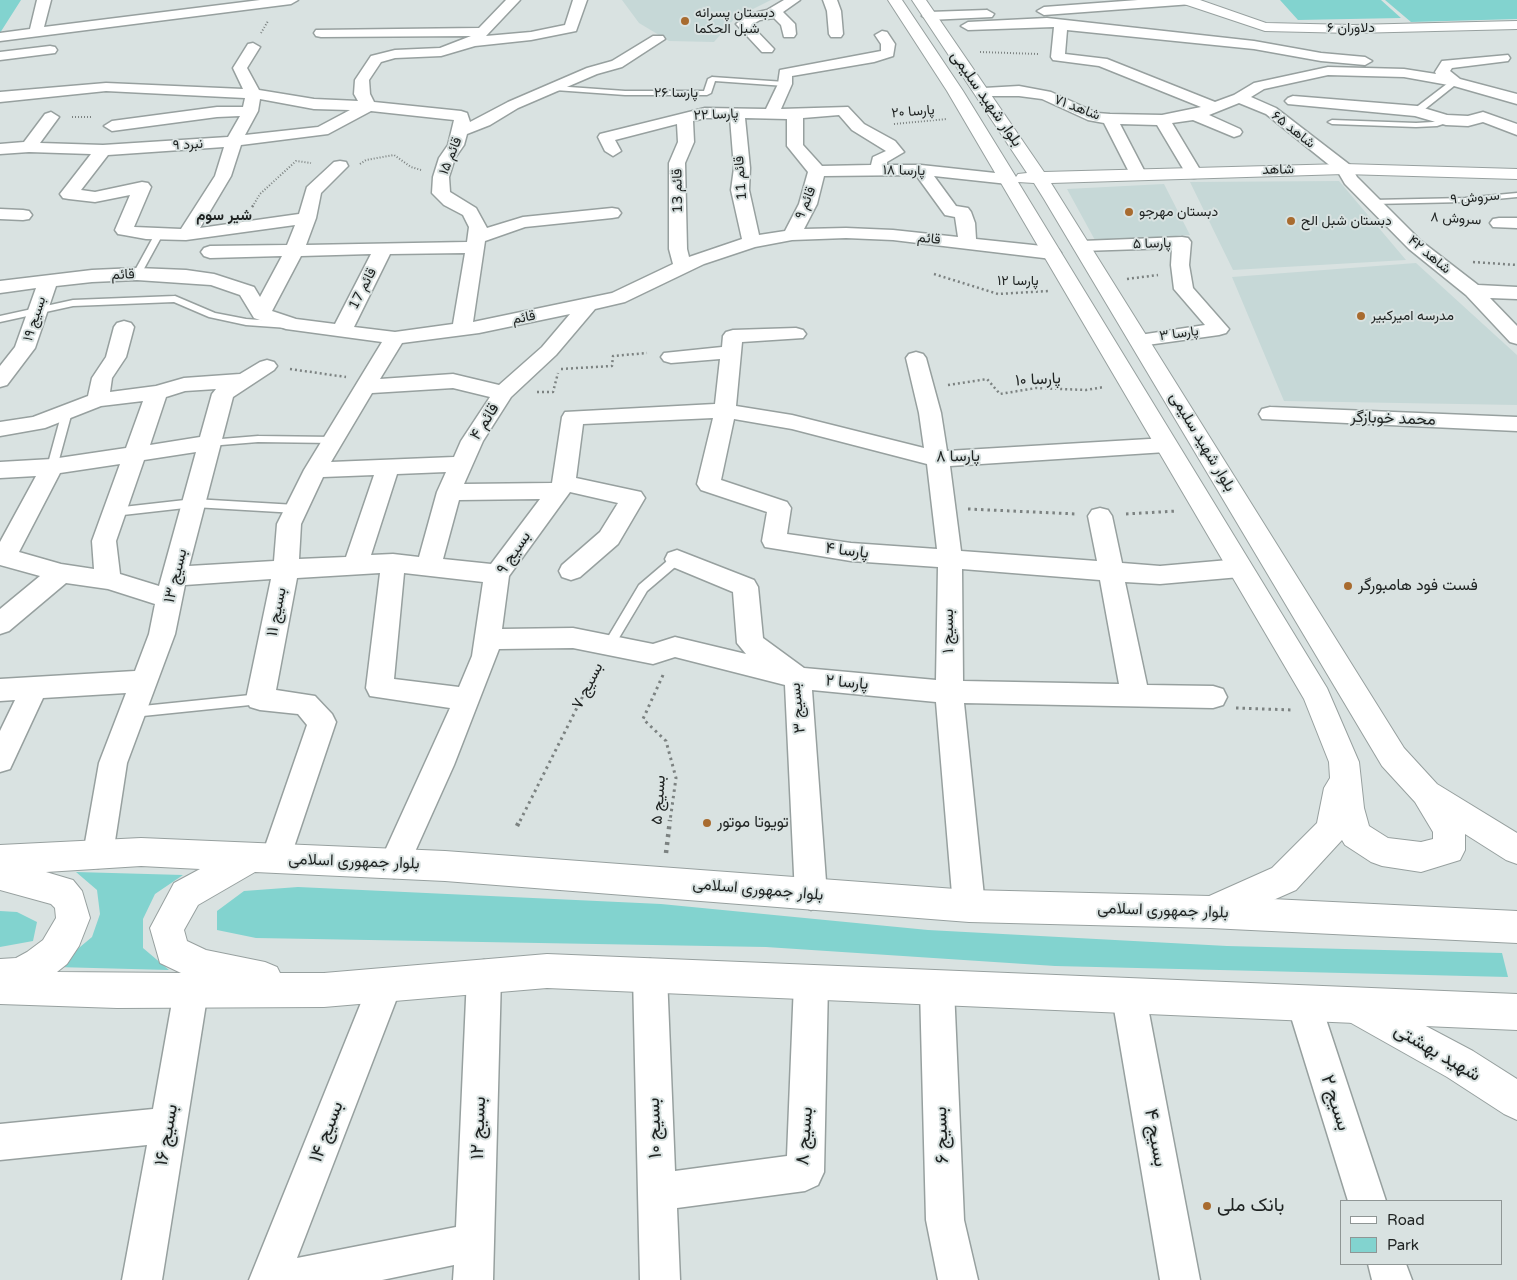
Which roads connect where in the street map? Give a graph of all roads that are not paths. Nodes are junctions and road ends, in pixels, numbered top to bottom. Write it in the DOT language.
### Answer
graph roads {
  1 [pos="44,0"];
  2 [pos="291,0"];
  3 [pos="513,0"];
  4 [pos="580,0"];
  5 [pos="792,0"];
  6 [pos="830,0"];
  7 [pos="971,0"];
  8 [pos="1132,1"];
  9 [pos="912,5"];
  10 [pos="1184,6"];
  11 [pos="226,7"];
  12 [pos="102,12"];
  13 [pos="772,12"];
  14 [pos="41,19"];
  15 [pos="968,20"];
  16 [pos="1060,24"];
  17 [pos="1517,25"];
  18 [pos="321,32"];
  19 [pos="35,33"];
  20 [pos="789,34"];
  21 [pos="836,34"];
  22 [pos="882,35"];
  23 [pos="125,36"];
  24 [pos="0,37"];
  25 [pos="478,37"];
  26 [pos="1178,38"];
  27 [pos="658,40"];
  28 [pos="1483,46"];
  29 [pos="253,47"];
  30 [pos="65,48"];
  31 [pos="767,49"];
  32 [pos="952,51"];
  33 [pos="0,56"];
  34 [pos="1503,58"];
  35 [pos="1365,61"];
  36 [pos="1517,66"];
  37 [pos="1456,82"];
  38 [pos="785,84"];
  39 [pos="555,88"];
  40 [pos="984,92"];
  41 [pos="707,93"];
  42 [pos="253,94"];
  43 [pos="1239,98"];
  44 [pos="1517,99"];
  45 [pos="1,100"];
  46 [pos="1293,101"];
  47 [pos="369,106"];
  48 [pos="1216,108"];
  49 [pos="250,111"];
  50 [pos="1417,111"];
  51 [pos="705,113"];
  52 [pos="772,113"];
  53 [pos="737,114"];
  54 [pos="795,114"];
  55 [pos="1195,115"];
  56 [pos="684,116"];
  57 [pos="51,117"];
  58 [pos="1110,120"];
  59 [pos="1162,120"];
  60 [pos="1446,120"];
  61 [pos="1332,122"];
  62 [pos="1517,130"];
  63 [pos="461,131"];
  64 [pos="1234,132"];
  65 [pos="234,141"];
  66 [pos="30,147"];
  67 [pos="0,149"];
  68 [pos="83,150"];
  69 [pos="103,150"];
  70 [pos="613,151"];
  71 [pos="340,166"];
  72 [pos="1344,169"];
  73 [pos="879,170"];
  74 [pos="921,170"];
  75 [pos="817,171"];
  76 [pos="1194,173"];
  77 [pos="1138,174"];
  78 [pos="1517,174"];
  79 [pos="1040,177"];
  80 [pos="1008,179"];
  81 [pos="1517,195"];
  82 [pos="1373,202"];
  83 [pos="612,213"];
  84 [pos="0,214"];
  85 [pos="23,215"];
  86 [pos="307,218"];
  87 [pos="1499,223"];
  88 [pos="1517,224"];
  89 [pos="219,231"];
  90 [pos="159,234"];
  91 [pos="186,235"];
  92 [pos="792,235"];
  93 [pos="752,242"];
  94 [pos="476,243"];
  95 [pos="967,244"];
  96 [pos="1082,246"];
  97 [pos="384,248"];
  98 [pos="296,249"];
  99 [pos="210,252"];
  100 [pos="1052,253"];
  101 [pos="682,267"];
  102 [pos="137,274"];
  103 [pos="199,278"];
  104 [pos="48,281"];
  105 [pos="0,287"];
  106 [pos="1473,290"];
  107 [pos="1517,293"];
  108 [pos="588,304"];
  109 [pos="38,311"];
  110 [pos="261,314"];
  111 [pos="0,319"];
  112 [pos="293,325"];
  113 [pos="124,327"];
  114 [pos="462,329"];
  115 [pos="1219,329"];
  116 [pos="342,330"];
  117 [pos="796,334"];
  118 [pos="395,338"];
  119 [pos="1517,338"];
  120 [pos="1140,340"];
  121 [pos="732,352"];
  122 [pos="671,357"];
  123 [pos="916,358"];
  124 [pos="267,366"];
  125 [pos="0,380"];
  126 [pos="245,380"];
  127 [pos="368,384"];
  128 [pos="157,393"];
  129 [pos="504,393"];
  130 [pos="98,400"];
  131 [pos="725,411"];
  132 [pos="67,412"];
  133 [pos="1270,414"];
  134 [pos="1517,424"];
  135 [pos="0,429"];
  136 [pos="334,440"];
  137 [pos="209,443"];
  138 [pos="1166,445"];
  139 [pos="135,455"];
  140 [pos="938,459"];
  141 [pos="462,464"];
  142 [pos="52,467"];
  143 [pos="388,467"];
  144 [pos="0,470"];
  145 [pos="315,470"];
  146 [pos="561,487"];
  147 [pos="448,492"];
  148 [pos="194,503"];
  149 [pos="296,509"];
  150 [pos="114,512"];
  151 [pos="1100,516"];
  152 [pos="3,556"];
  153 [pos="677,559"];
  154 [pos="950,560"];
  155 [pos="394,564"];
  156 [pos="356,565"];
  157 [pos="429,567"];
  158 [pos="1240,568"];
  159 [pos="286,569"];
  160 [pos="571,571"];
  161 [pos="1111,571"];
  162 [pos="61,573"];
  163 [pos="497,574"];
  164 [pos="108,580"];
  165 [pos="172,588"];
  166 [pos="0,624"];
  167 [pos="488,639"];
  168 [pos="609,645"];
  169 [pos="798,678"];
  170 [pos="144,681"];
  171 [pos="35,687"];
  172 [pos="0,690"];
  173 [pos="949,692"];
  174 [pos="1135,695"];
  175 [pos="1213,697"];
  176 [pos="260,699"];
  177 [pos="467,699"];
  178 [pos="133,712"];
  179 [pos="0,760"];
  180 [pos="1344,762"];
  181 [pos="1426,793"];
  182 [pos="1517,850"];
  183 [pos="98,854"];
  184 [pos="264,858"];
  185 [pos="0,860"];
  186 [pos="394,864"];
  187 [pos="0,875"];
  188 [pos="811,894"];
  189 [pos="969,906"];
  190 [pos="1210,912"];
  191 [pos="1517,927"];
  192 [pos="0,976"];
  193 [pos="484,976"];
  194 [pos="650,976"];
  195 [pos="811,983"];
  196 [pos="385,985"];
  197 [pos="0,987"];
  198 [pos="938,988"];
  199 [pos="324,990"];
  200 [pos="191,991"];
  201 [pos="1129,997"];
  202 [pos="1304,1004"];
  203 [pos="1356,1007"];
  204 [pos="1517,1012"];
  205 [pos="1517,1101"];
  206 [pos="169,1125"];
  207 [pos="0,1142"];
  208 [pos="657,1192"];
  209 [pos="1367,1200"];
  210 [pos="474,1242"];
  211 [pos="1387,1265"];
  212 [pos="142,1280"];
  213 [pos="269,1280"];
  214 [pos="285,1280"];
  215 [pos="473,1280"];
  216 [pos="660,1280"];
  217 [pos="958,1280"];
  218 [pos="1180,1280"];
  219 [pos="1392,1280"];
  1 -- 14 [label="street"];
  2 -- 11 [label="street"];
  3 -- 25 [label="street"];
  4 -- 25 [label="street"];
  5 -- 13 [label="street"];
  6 -- 21 [label="street"];
  7 -- 15 [label="street"];
  8 -- 10 [label="street"];
  8 -- 15 [label="street"];
  9 -- 15 [label="street"];
  9 -- 32 [label="main road, بلوار شهید سلیمی"];
  9 -- 80 [label="main road, بلوار شهید سلیمی"];
  10 -- 17 [label="main road, دلاوران ۶"];
  10 -- 26 [label="street"];
  11 -- 19 [label="street"];
  11 -- 23 [label="street"];
  12 -- 14 [label="street"];
  13 -- 20 [label="street"];
  13 -- 31 [label="street"];
  14 -- 19 [label="street"];
  15 -- 16 [label="street"];
  15 -- 32 [label="street"];
  16 -- 26 [label="street"];
  16 -- 48 [label="street"];
  18 -- 25 [label="street"];
  19 -- 24 [label="street"];
  22 -- 38 [label="street"];
  25 -- 47 [label="street"];
  26 -- 35 [label="street"];
  27 -- 39 [label="street"];
  28 -- 34 [label="street"];
  29 -- 42 [label="street"];
  30 -- 33 [label="street"];
  32 -- 40 [label="main road, بلوار شهید سلیمی"];
  34 -- 36 [label="street"];
  34 -- 37 [label="street"];
  37 -- 43 [label="street"];
  37 -- 44 [label="street"];
  37 -- 50 [label="lane"];
  38 -- 41 [label="lane, پارسا ۲۶"];
  38 -- 52 [label="street"];
  39 -- 41 [label="lane, پارسا ۲۶"];
  39 -- 63 [label="street, پارسا ۲۶"];
  40 -- 58 [label="street, شاهد ۷۱"];
  40 -- 79 [label="main road, بلوار شهید سلیمی"];
  41 -- 51 [label="street"];
  42 -- 45 [label="street"];
  42 -- 47 [label="street"];
  42 -- 49 [label="street"];
  43 -- 48 [label="street"];
  43 -- 72 [label="street, شاهد ۶۵"];
  46 -- 50 [label="street"];
  47 -- 63 [label="street, قائم ۱۵"];
  47 -- 65 [label="street, نبرد ۹"];
  48 -- 55 [label="street"];
  49 -- 65 [label="street"];
  49 -- 68 [label="street"];
  50 -- 60 [label="street"];
  51 -- 53 [label="street, پارسا ۲۲"];
  51 -- 56 [label="street, پارسا ۲۲"];
  52 -- 53 [label="street, پارسا ۲۲"];
  52 -- 54 [label="street, پارسا ۲۲"];
  53 -- 93 [label="street, قائم 11"];
  54 -- 73 [label="street, پارسا ۲۲"];
  54 -- 75 [label="street"];
  55 -- 59 [label="street"];
  55 -- 64 [label="street"];
  56 -- 70 [label="street, پارسا ۲۲"];
  56 -- 101 [label="street, قائم 13"];
  57 -- 66 [label="street"];
  58 -- 59 [label="street"];
  58 -- 77 [label="street, شاهد ۷۱"];
  59 -- 76 [label="street"];
  60 -- 61 [label="lane"];
  60 -- 62 [label="street"];
  63 -- 94 [label="street, قائم ۱۵"];
  65 -- 69 [label="street, نبرد ۹"];
  65 -- 91 [label="street"];
  66 -- 67 [label="street, نبرد ۹"];
  66 -- 68 [label="street, نبرد ۹"];
  68 -- 69 [label="street, نبرد ۹"];
  69 -- 90 [label="street"];
  71 -- 86 [label="street"];
  72 -- 76 [label="main road, شاهد"];
  72 -- 78 [label="main road, شاهد"];
  72 -- 82 [label="street, شاهد ۴۲"];
  73 -- 74 [label="street, پارسا ۱۸"];
  73 -- 75 [label="street, پارسا ۱۸"];
  74 -- 80 [label="street, پارسا ۱۸"];
  74 -- 95 [label="street"];
  75 -- 92 [label="street, قائم ۹"];
  76 -- 77 [label="main road, شاهد"];
  77 -- 79 [label="main road, شاهد"];
  79 -- 80 [label="main road, شاهد"];
  79 -- 96 [label="main road, بلوار شهید سلیمی"];
  80 -- 100 [label="main road, بلوار شهید سلیمی"];
  81 -- 82 [label="lane, سروش ۹"];
  82 -- 106 [label="street, شاهد ۴۲"];
  83 -- 94 [label="street"];
  84 -- 85 [label="street"];
  86 -- 89 [label="street"];
  86 -- 98 [label="street"];
  87 -- 88 [label="street, سروش ۸"];
  89 -- 91 [label="street"];
  89 -- 99 [label="street"];
  90 -- 91 [label="street"];
  90 -- 102 [label="lane"];
  92 -- 93 [label="street, قائم"];
  92 -- 95 [label="street, قائم"];
  93 -- 101 [label="street, قائم"];
  94 -- 97 [label="street"];
  94 -- 114 [label="street, قائم ۱۵"];
  95 -- 100 [label="street, قائم"];
  96 -- 115 [label="street, پارسا ۵"];
  96 -- 120 [label="main road, بلوار شهید سلیمی"];
  97 -- 98 [label="street"];
  97 -- 116 [label="street, قائم 17"];
  98 -- 99 [label="street"];
  98 -- 110 [label="street"];
  99 -- 103 [label="street"];
  100 -- 138 [label="main road, بلوار شهید سلیمی"];
  101 -- 108 [label="street, قائم"];
  102 -- 103 [label="street, قائم"];
  102 -- 104 [label="street, قائم"];
  103 -- 110 [label="street, قائم"];
  104 -- 105 [label="street, قائم"];
  104 -- 109 [label="street, بسیج ۱۹"];
  106 -- 107 [label="street"];
  106 -- 119 [label="street, شاهد ۴۲"];
  108 -- 114 [label="street, قائم"];
  108 -- 129 [label="street, قائم ۴"];
  109 -- 111 [label="lane"];
  109 -- 112 [label="lane"];
  109 -- 125 [label="street, بسیج ۱۹"];
  110 -- 112 [label="street, قائم"];
  112 -- 116 [label="street, قائم"];
  113 -- 130 [label="street"];
  114 -- 118 [label="street, قائم"];
  115 -- 120 [label="street, پارسا ۳"];
  116 -- 118 [label="street, قائم"];
  117 -- 121 [label="street, پارسا ۴"];
  118 -- 127 [label="street, بسیج ۱۱"];
  120 -- 181 [label="main road, بلوار شهید سلیمی"];
  121 -- 122 [label="street"];
  121 -- 131 [label="street, پارسا ۴"];
  123 -- 140 [label="street, بسیج ۱"];
  124 -- 126 [label="street, بسیج ۱۳"];
  126 -- 128 [label="street"];
  126 -- 137 [label="street, بسیج ۱۳"];
  127 -- 129 [label="street"];
  127 -- 136 [label="street, بسیج ۱۱"];
  128 -- 130 [label="street"];
  128 -- 139 [label="street"];
  129 -- 141 [label="street, قائم ۴"];
  130 -- 132 [label="street"];
  131 -- 140 [label="street, پارسا ۸"];
  131 -- 146 [label="street, بسیج ۹"];
  131 -- 154 [label="street, پارسا ۴"];
  132 -- 135 [label="street"];
  132 -- 142 [label="lane"];
  133 -- 134 [label="street, محمد خوبازگر"];
  136 -- 137 [label="lane"];
  136 -- 145 [label="street, بسیج ۱۱"];
  137 -- 139 [label="street"];
  137 -- 148 [label="street, بسیج ۱۳"];
  138 -- 140 [label="street, پارسا ۸"];
  138 -- 158 [label="main road, بلوار شهید سلیمی"];
  139 -- 142 [label="street"];
  139 -- 150 [label="street"];
  140 -- 154 [label="street, بسیج ۱"];
  141 -- 143 [label="street"];
  141 -- 147 [label="street, قائم ۴"];
  142 -- 144 [label="street"];
  142 -- 152 [label="street"];
  143 -- 145 [label="street"];
  143 -- 156 [label="street"];
  145 -- 149 [label="street, بسیج ۱۱"];
  146 -- 147 [label="street"];
  146 -- 160 [label="street"];
  146 -- 163 [label="street, بسیج ۹"];
  147 -- 157 [label="street, قائم ۴"];
  148 -- 149 [label="lane"];
  148 -- 150 [label="lane"];
  148 -- 165 [label="street, بسیج ۱۳"];
  149 -- 159 [label="street, بسیج ۱۱"];
  150 -- 164 [label="street"];
  151 -- 161 [label="street"];
  152 -- 162 [label="street"];
  153 -- 168 [label="lane, بسیج ۷"];
  153 -- 169 [label="street, بسیج ۳"];
  154 -- 161 [label="street, پارسا ۴"];
  154 -- 173 [label="street, بسیج ۱"];
  155 -- 156 [label="street"];
  155 -- 157 [label="street"];
  155 -- 177 [label="street"];
  156 -- 159 [label="street"];
  157 -- 163 [label="street"];
  158 -- 161 [label="street, پارسا ۴"];
  158 -- 180 [label="main road, بلوار شهید سلیمی"];
  159 -- 165 [label="street"];
  159 -- 176 [label="street, بسیج ۱۱"];
  161 -- 174 [label="street"];
  162 -- 164 [label="street"];
  162 -- 166 [label="street"];
  163 -- 167 [label="street, بسیج ۹"];
  164 -- 165 [label="street"];
  165 -- 170 [label="street, بسیج ۱۳"];
  167 -- 168 [label="street, پارسا ۲"];
  167 -- 177 [label="street, بسیج ۹"];
  168 -- 169 [label="street, پارسا ۲"];
  169 -- 173 [label="street, پارسا ۲"];
  169 -- 188 [label="street, بسیج ۳"];
  170 -- 171 [label="street"];
  170 -- 178 [label="street, بسیج ۱۳"];
  171 -- 172 [label="street"];
  171 -- 179 [label="street"];
  173 -- 174 [label="street, پارسا ۲"];
  173 -- 189 [label="street, بسیج ۱"];
  174 -- 175 [label="street, پارسا ۲"];
  176 -- 178 [label="lane"];
  176 -- 184 [label="street"];
  177 -- 186 [label="street, بسیج ۹"];
  178 -- 183 [label="street, بسیج ۱۳"];
  180 -- 181 [label="main road, بلوار شهید سلیمی"];
  180 -- 190 [label="main road"];
  181 -- 182 [label="main road, بلوار شهید سلیمی"];
  183 -- 184 [label="main road, بلوار جمهوری اسلامی"];
  183 -- 185 [label="main road, بلوار جمهوری اسلامی"];
  184 -- 186 [label="main road, بلوار جمهوری اسلامی"];
  184 -- 199 [label="main road"];
  186 -- 188 [label="main road, بلوار جمهوری اسلامی"];
  187 -- 192 [label="main road"];
  188 -- 189 [label="main road, بلوار جمهوری اسلامی"];
  189 -- 190 [label="main road, بلوار جمهوری اسلامی"];
  190 -- 191 [label="main road, بلوار جمهوری اسلامی"];
  193 -- 194 [label="main road"];
  193 -- 196 [label="main road"];
  193 -- 210 [label="street, بسیج ۱۲"];
  194 -- 195 [label="main road"];
  194 -- 208 [label="street, بسیج ۱۰"];
  195 -- 198 [label="main road"];
  195 -- 208 [label="street, بسیج ۸"];
  196 -- 199 [label="main road"];
  196 -- 213 [label="street, بسیج ۱۴"];
  197 -- 200 [label="main road"];
  198 -- 201 [label="main road"];
  198 -- 217 [label="street, بسیج ۶"];
  199 -- 200 [label="main road"];
  200 -- 206 [label="street, بسیج ۱۶"];
  201 -- 202 [label="main road"];
  201 -- 218 [label="street, بسیج ۴"];
  202 -- 203 [label="main road"];
  202 -- 209 [label="street, بسیج ۲"];
  203 -- 204 [label="main road"];
  203 -- 205 [label="main road, شهید بهشتی"];
  206 -- 207 [label="street"];
  206 -- 212 [label="street, بسیج ۱۶"];
  208 -- 216 [label="street, بسیج ۱۰"];
  210 -- 214 [label="street"];
  210 -- 215 [label="street, بسیج ۱۲"];
  211 -- 219 [label="street"];
}
